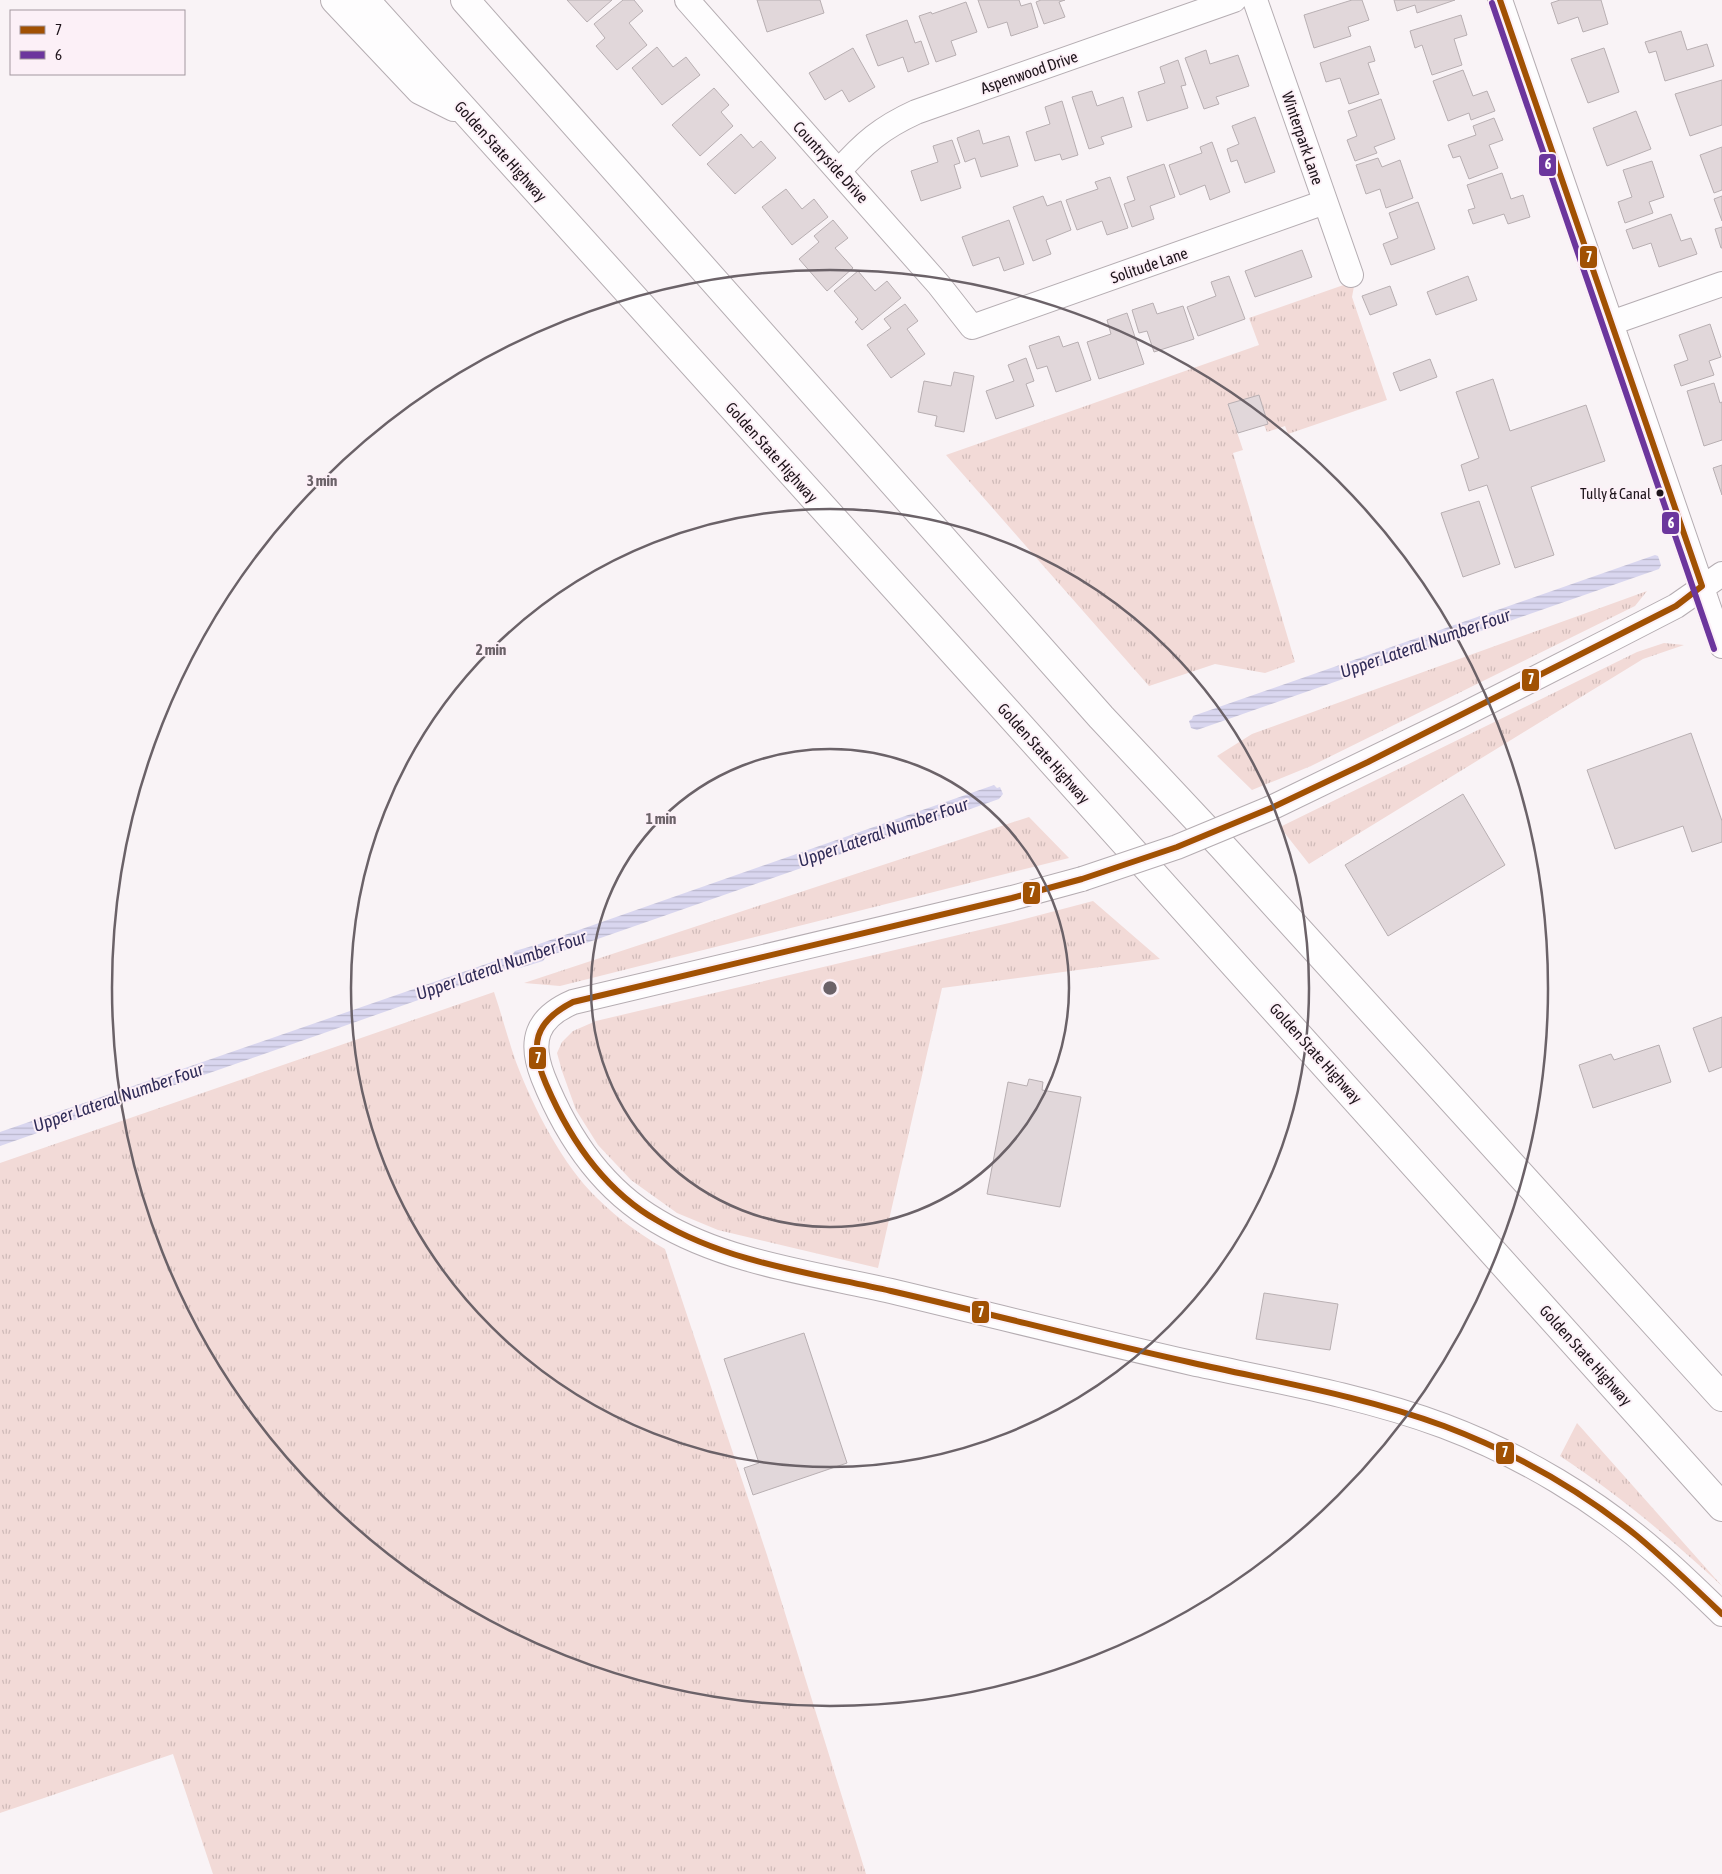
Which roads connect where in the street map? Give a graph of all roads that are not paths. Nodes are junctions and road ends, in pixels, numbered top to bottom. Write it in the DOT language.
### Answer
graph roads {
  1 [pos="335,0"];
  2 [pos="365,0"];
  3 [pos="465,0"];
  4 [pos="1234,0"];
  5 [pos="1255,0"];
  6 [pos="1500,0"];
  7 [pos="689,1"];
  8 [pos="467,113"];
  9 [pos="839,171"];
  10 [pos="1326,202"];
  11 [pos="1351,275"];
  12 [pos="1722,284"];
  13 [pos="1611,323"];
  14 [pos="972,327"];
  15 [pos="1722,574"];
  16 [pos="1702,586"];
  17 [pos="1722,646"];
  18 [pos="1722,1397"];
  19 [pos="1722,1507"];
  20 [pos="1722,1614"];
  1 -- 8 [label="highway"];
  2 -- 8 [label="highway, Golden State Highway"];
  3 -- 18 [label="highway"];
  4 -- 9 [label="street, Aspenwood Drive"];
  5 -- 10 [label="street, Winterpark Lane"];
  6 -- 13 [label="street"];
  7 -- 9 [label="street, Countryside Drive"];
  8 -- 19 [label="highway, Golden State Highway"];
  9 -- 14 [label="street, Countryside Drive"];
  10 -- 11 [label="street, Winterpark Lane"];
  10 -- 14 [label="street, Solitude Lane"];
  12 -- 13 [label="street"];
  13 -- 16 [label="street"];
  15 -- 16 [label="street"];
  16 -- 17 [label="street"];
  16 -- 20 [label="street, bridge"];
}
